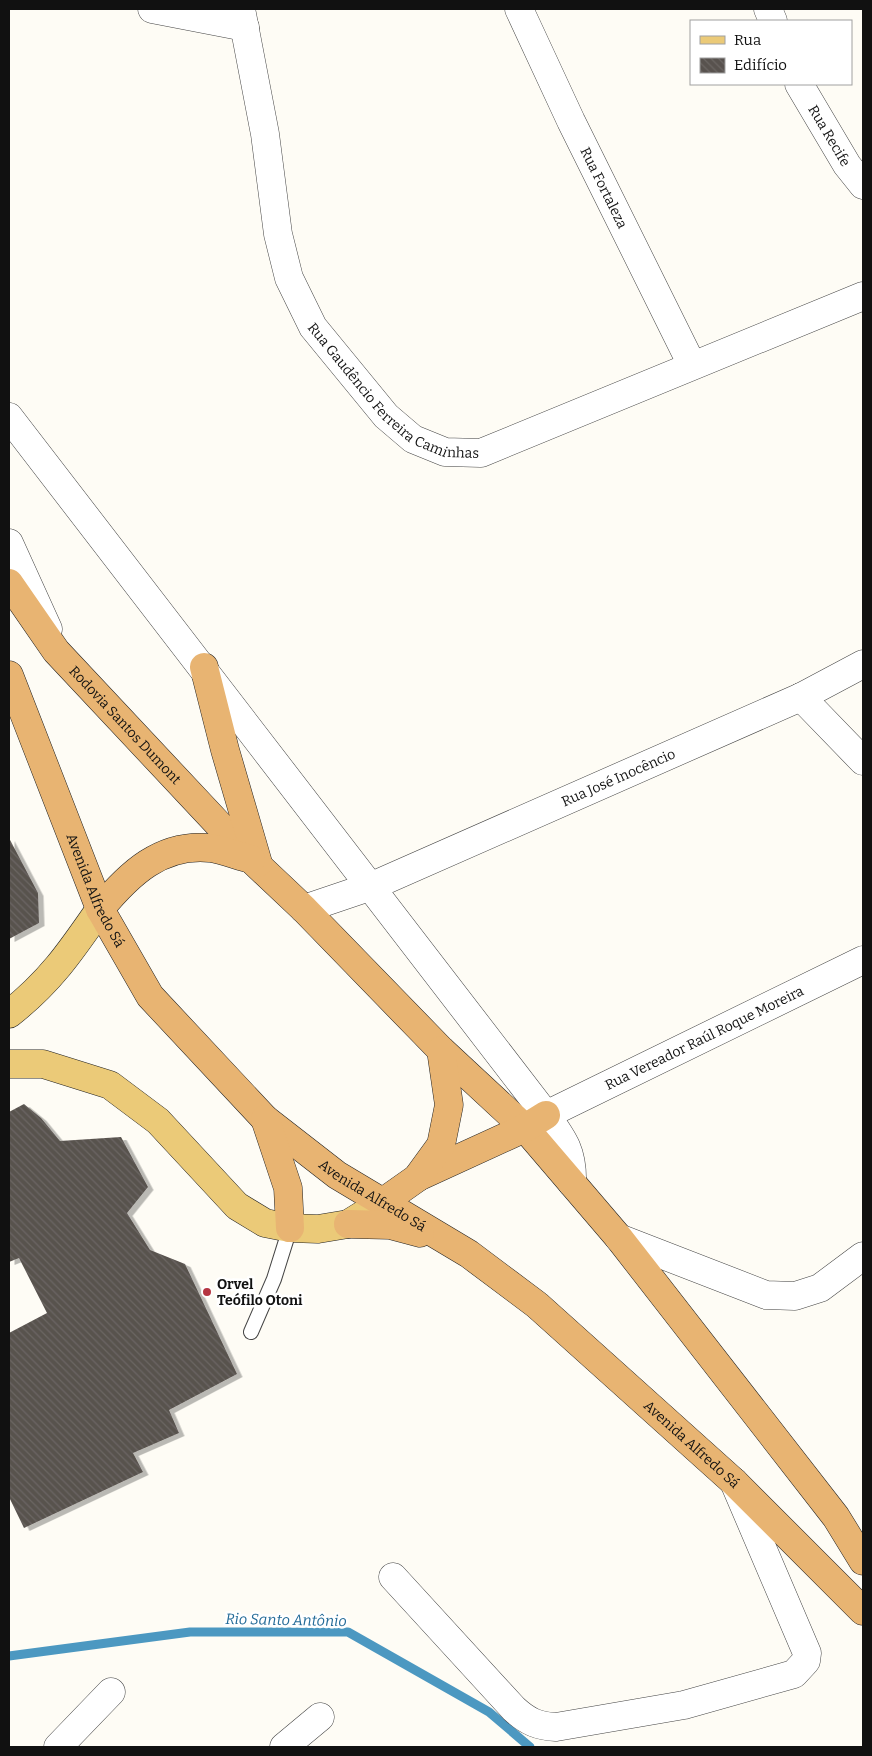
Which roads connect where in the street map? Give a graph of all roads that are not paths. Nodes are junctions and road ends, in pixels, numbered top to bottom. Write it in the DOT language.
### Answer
graph roads {
  1 [pos="152,9"];
  2 [pos="519,9"];
  3 [pos="243,18"];
  4 [pos="800,85"];
  5 [pos="863,186"];
  6 [pos="863,296"];
  7 [pos="692,365"];
  8 [pos="9,417"];
  9 [pos="9,544"];
  10 [pos="9,583"];
  11 [pos="56,651"];
  12 [pos="863,664"];
  13 [pos="204,668"];
  14 [pos="11,688"];
  15 [pos="801,697"];
  16 [pos="863,760"];
  17 [pos="255,863"];
  18 [pos="372,886"];
  19 [pos="100,909"];
  20 [pos="304,909"];
  21 [pos="863,960"];
  22 [pos="9,1014"];
  23 [pos="441,1050"];
  24 [pos="9,1064"];
  25 [pos="266,1119"];
  26 [pos="536,1122"];
  27 [pos="417,1178"];
  28 [pos="383,1202"];
  29 [pos="348,1224"];
  30 [pos="290,1228"];
  31 [pos="619,1238"];
  32 [pos="469,1254"];
  33 [pos="860,1265"];
  34 [pos="251,1332"];
  35 [pos="734,1482"];
  36 [pos="836,1517"];
  37 [pos="863,1548"];
  38 [pos="863,1561"];
  39 [pos="393,1577"];
  40 [pos="863,1611"];
  41 [pos="111,1692"];
  42 [pos="320,1717"];
  43 [pos="58,1747"];
  44 [pos="284,1747"];
  1 -- 3 [label="street"];
  2 -- 7 [label="street, Rua Fortaleza"];
  3 -- 7 [label="street, Rua Gaudêncio Ferreira Caminhas"];
  4 -- 5 [label="street, Rua Recife"];
  6 -- 7 [label="street, Rua Gaudêncio Ferreira Caminhas"];
  8 -- 13 [label="street"];
  9 -- 11 [label="street"];
  10 -- 11 [label="highway, Rodovia Santos Dumont"];
  11 -- 17 [label="highway, Rodovia Santos Dumont"];
  12 -- 15 [label="street, Rua José Inocêncio"];
  13 -- 17 [label="highway"];
  13 -- 18 [label="street"];
  14 -- 19 [label="highway, Avenida Alfredo Sá"];
  15 -- 16 [label="street"];
  15 -- 18 [label="street, Rua José Inocêncio"];
  17 -- 19 [label="highway"];
  17 -- 20 [label="highway"];
  18 -- 20 [label="street, Rua José Inocêncio"];
  18 -- 26 [label="street"];
  19 -- 22 [label="main road"];
  19 -- 25 [label="highway, Avenida Alfredo Sá"];
  20 -- 23 [label="highway"];
  21 -- 26 [label="street, Rua Vereador Raúl Roque Moreira"];
  23 -- 26 [label="highway"];
  23 -- 27 [label="highway"];
  24 -- 30 [label="main road"];
  25 -- 28 [label="highway, Avenida Alfredo Sá"];
  25 -- 30 [label="highway"];
  26 -- 27 [label="highway"];
  26 -- 31 [label="highway"];
  27 -- 28 [label="highway"];
  28 -- 29 [label="main road"];
  28 -- 32 [label="highway, Avenida Alfredo Sá"];
  29 -- 30 [label="main road"];
  29 -- 32 [label="highway"];
  30 -- 34 [label="lane"];
  31 -- 33 [label="street"];
  31 -- 36 [label="highway"];
  32 -- 35 [label="highway, Avenida Alfredo Sá"];
  35 -- 39 [label="street"];
  35 -- 40 [label="highway, Avenida Alfredo Sá"];
  36 -- 37 [label="street"];
  36 -- 38 [label="highway"];
  41 -- 43 [label="street"];
  42 -- 44 [label="street"];
}
